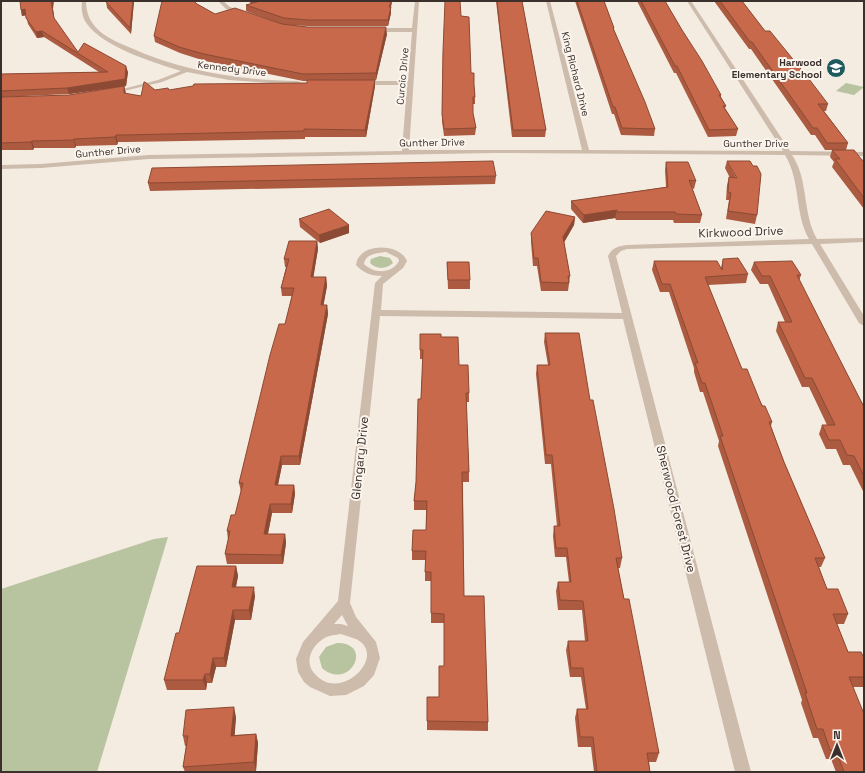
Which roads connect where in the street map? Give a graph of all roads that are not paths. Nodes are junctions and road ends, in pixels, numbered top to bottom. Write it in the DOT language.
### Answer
graph roads {
  1 [pos="84,1"];
  2 [pos="220,1"];
  3 [pos="417,1"];
  4 [pos="548,1"];
  5 [pos="689,1"];
  6 [pos="248,15"];
  7 [pos="365,30"];
  8 [pos="415,30"];
  9 [pos="184,71"];
  10 [pos="306,83"];
  11 [pos="358,83"];
  12 [pos="410,84"];
  13 [pos="104,94"];
  14 [pos="586,151"];
  15 [pos="405,152"];
  16 [pos="788,153"];
  17 [pos="864,154"];
  18 [pos="1,167"];
  19 [pos="864,240"];
  20 [pos="815,242"];
  21 [pos="618,249"];
  22 [pos="367,270"];
  23 [pos="394,271"];
  24 [pos="379,283"];
  25 [pos="376,313"];
  26 [pos="626,316"];
  27 [pos="864,323"];
  28 [pos="344,603"];
  29 [pos="318,635"];
  30 [pos="362,635"];
  31 [pos="743,772"];
  1 -- 9 [label="street, Kennedy Drive"];
  2 -- 6 [label="street"];
  3 -- 8 [label="street, Curcio Drive"];
  4 -- 14 [label="street, King Richard Drive"];
  5 -- 16 [label="street"];
  7 -- 8 [label="street"];
  8 -- 12 [label="street, Curcio Drive"];
  9 -- 10 [label="street, Kennedy Drive"];
  9 -- 13 [label="street"];
  11 -- 12 [label="street"];
  12 -- 15 [label="street, Curcio Drive"];
  14 -- 15 [label="street, Gunther Drive"];
  14 -- 16 [label="street, Gunther Drive"];
  15 -- 18 [label="street, Gunther Drive"];
  16 -- 17 [label="street, Gunther Drive"];
  16 -- 20 [label="street"];
  19 -- 20 [label="street, Kirkwood Drive"];
  20 -- 21 [label="street, Kirkwood Drive"];
  20 -- 27 [label="street"];
  21 -- 26 [label="street, Sherwood Forest Drive"];
  22 -- 23 [label="street"];
  22 -- 23 [label="street"];
  22 -- 24 [label="street"];
  23 -- 24 [label="street"];
  24 -- 25 [label="street, Glengary Drive"];
  25 -- 26 [label="street"];
  25 -- 28 [label="street, Glengary Drive"];
  26 -- 31 [label="street, Sherwood Forest Drive"];
  28 -- 29 [label="street, Glengary Drive"];
  28 -- 30 [label="street, Glengary Drive"];
  29 -- 30 [label="street"];
  29 -- 30 [label="street, Glengary Drive"];
}
